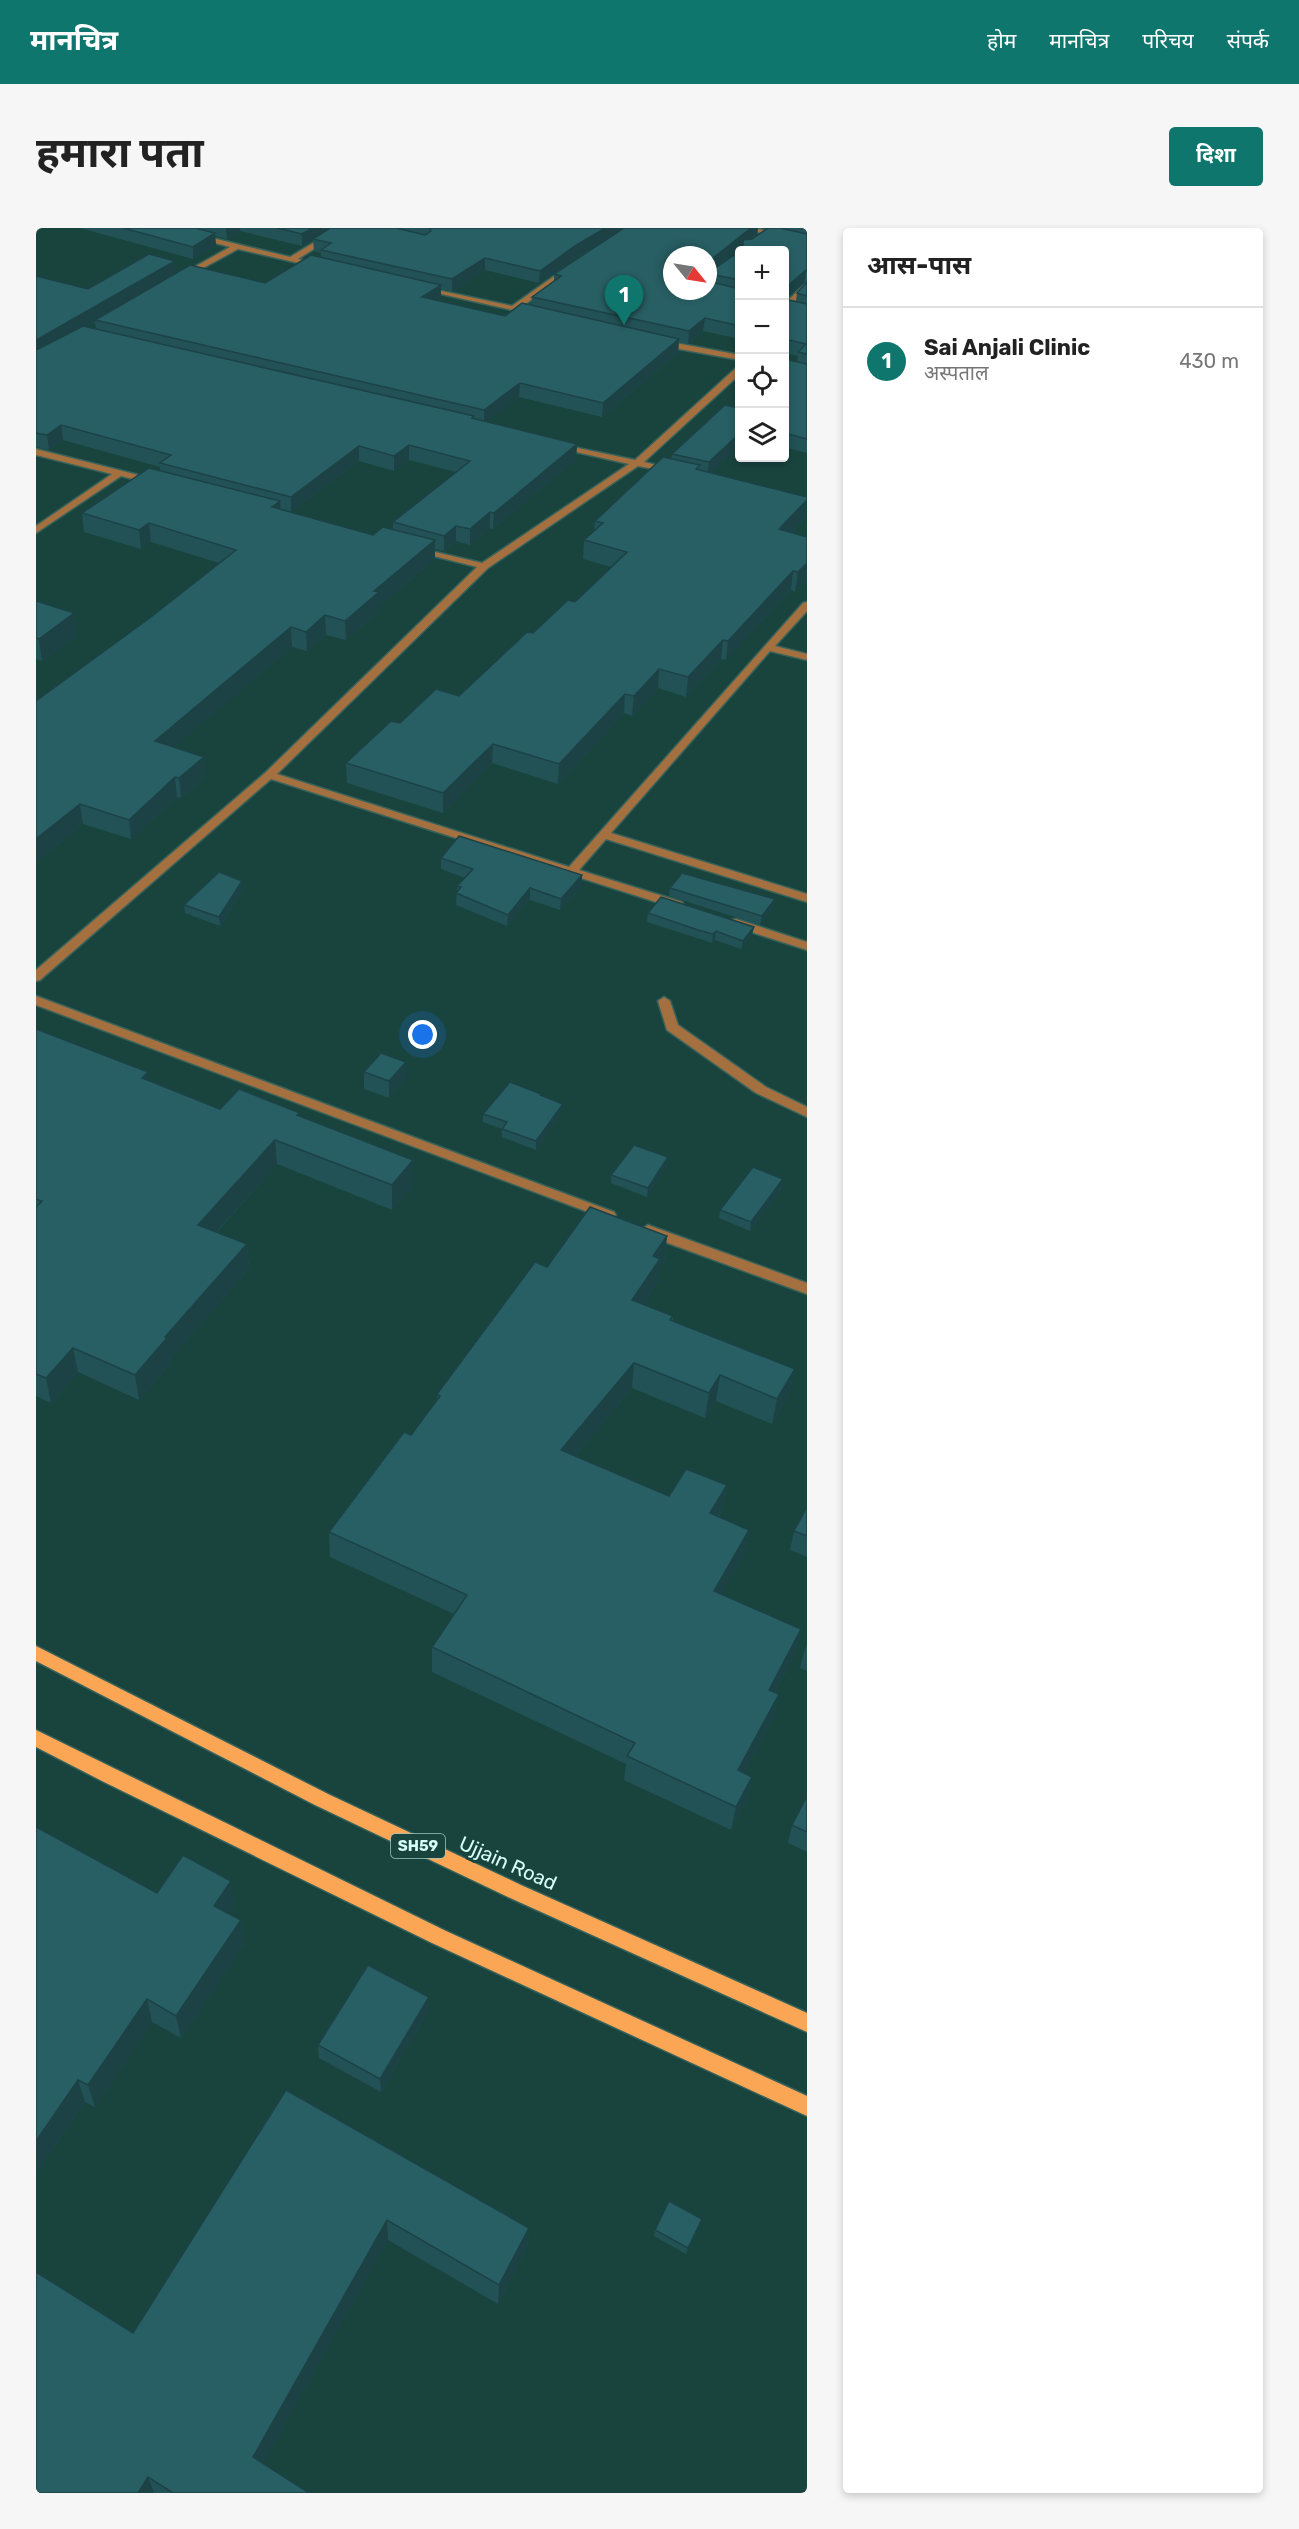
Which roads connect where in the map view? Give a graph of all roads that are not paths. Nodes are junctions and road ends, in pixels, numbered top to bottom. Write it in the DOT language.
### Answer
graph roads {
  1 [pos="163,228"];
  2 [pos="196,228"];
  3 [pos="343,228"];
  4 [pos="744,228"];
  5 [pos="807,242"];
  6 [pos="235,247"];
  7 [pos="300,254"];
  8 [pos="290,260"];
  9 [pos="579,262"];
  10 [pos="174,282"];
  11 [pos="807,287"];
  12 [pos="521,303"];
  13 [pos="789,304"];
  14 [pos="513,309"];
  15 [pos="789,309"];
  16 [pos="796,310"];
  17 [pos="654,333"];
  18 [pos="647,340"];
  19 [pos="735,353"];
  20 [pos="735,354"];
  21 [pos="735,374"];
  22 [pos="544,442"];
  23 [pos="36,452"];
  24 [pos="637,463"];
  25 [pos="120,473"];
  26 [pos="682,474"];
  27 [pos="166,485"];
  28 [pos="36,530"];
  29 [pos="404,546"];
  30 [pos="484,566"];
  31 [pos="807,605"];
  32 [pos="768,647"];
  33 [pos="807,657"];
  34 [pos="269,775"];
  35 [pos="604,835"];
  36 [pos="572,871"];
  37 [pos="807,898"];
  38 [pos="695,910"];
  39 [pos="729,921"];
  40 [pos="807,946"];
  41 [pos="36,977"];
  42 [pos="36,1000"];
  43 [pos="664,1001"];
  44 [pos="807,1113"];
  45 [pos="617,1218"];
  46 [pos="639,1226"];
  47 [pos="807,1289"];
  48 [pos="36,1653"];
  49 [pos="36,1738"];
  50 [pos="807,2022"];
  51 [pos="807,2106"];
  1 -- 6 [label="street"];
  2 -- 7 [label="street"];
  3 -- 7 [label="street"];
  4 -- 5 [label="street"];
  6 -- 8 [label="street"];
  6 -- 10 [label="street"];
  7 -- 8 [label="street"];
  7 -- 8 [label="street"];
  9 -- 12 [label="street"];
  11 -- 13 [label="street"];
  12 -- 14 [label="street"];
  12 -- 14 [label="street"];
  12 -- 14 [label="street"];
  15 -- 16 [label="street"];
  17 -- 19 [label="street"];
  18 -- 20 [label="street"];
  21 -- 24 [label="street"];
  22 -- 24 [label="street"];
  23 -- 25 [label="street"];
  24 -- 26 [label="street"];
  24 -- 30 [label="street"];
  25 -- 27 [label="street"];
  25 -- 28 [label="street"];
  29 -- 30 [label="street"];
  30 -- 34 [label="street"];
  31 -- 32 [label="street"];
  32 -- 33 [label="street"];
  32 -- 35 [label="street"];
  34 -- 36 [label="street"];
  34 -- 41 [label="street"];
  35 -- 36 [label="street"];
  35 -- 37 [label="street"];
  36 -- 38 [label="street"];
  39 -- 40 [label="street"];
  42 -- 45 [label="street"];
  43 -- 44 [label="street"];
  46 -- 47 [label="street"];
  48 -- 50 [label="main road, Ujjain Road / SH59"];
  49 -- 51 [label="main road"];
}
